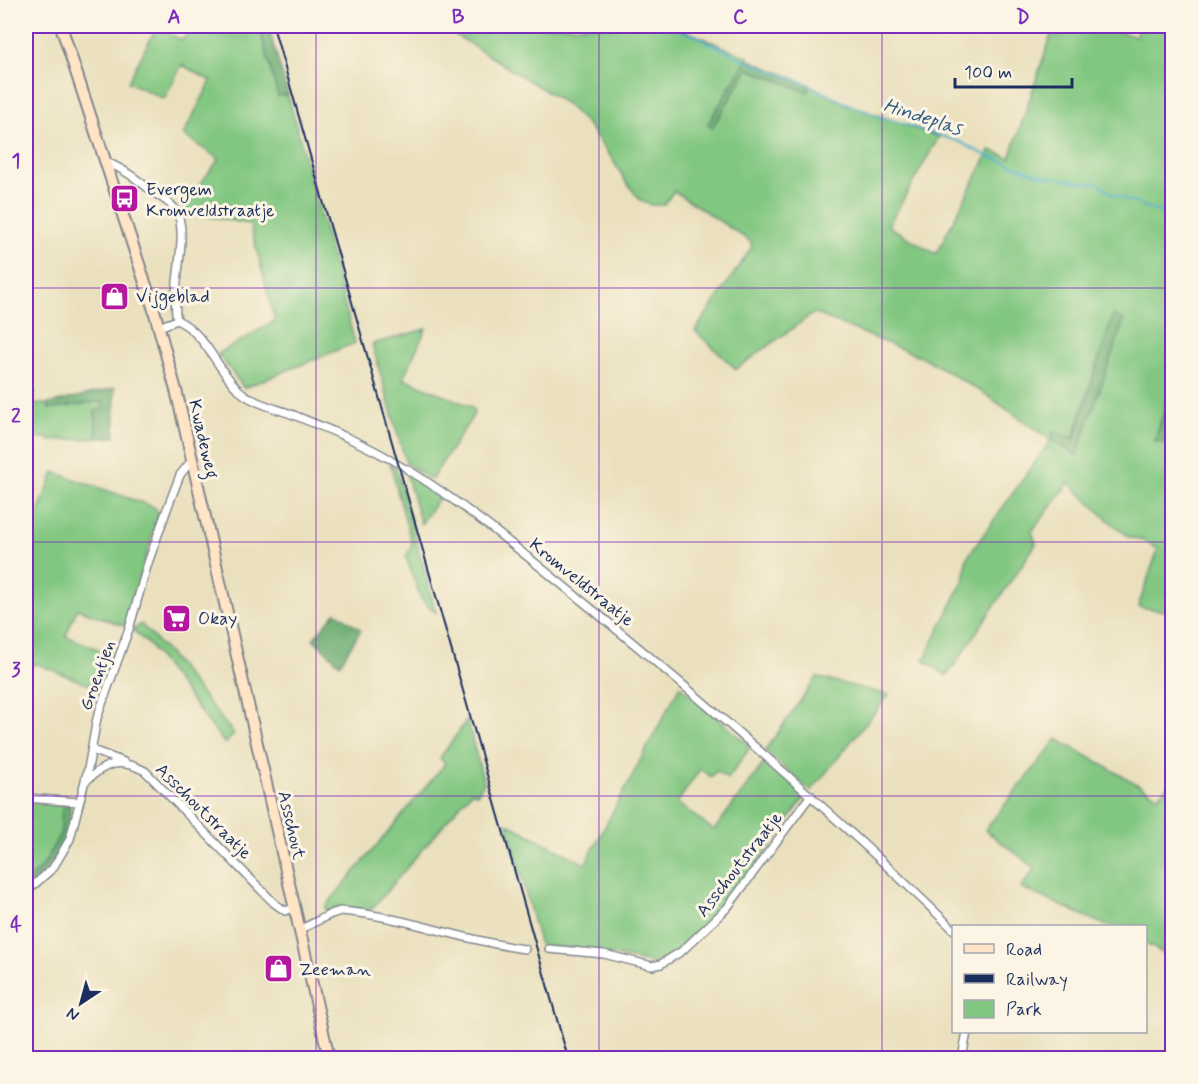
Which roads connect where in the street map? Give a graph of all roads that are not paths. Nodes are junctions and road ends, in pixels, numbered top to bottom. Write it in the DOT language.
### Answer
graph roads {
  1 [pos="61,26"];
  2 [pos="106,162"];
  3 [pos="177,320"];
  4 [pos="159,327"];
  5 [pos="388,458"];
  6 [pos="192,460"];
  7 [pos="407,469"];
  8 [pos="253,728"];
  9 [pos="92,750"];
  10 [pos="129,764"];
  11 [pos="85,782"];
  12 [pos="811,795"];
  13 [pos="26,798"];
  14 [pos="78,802"];
  15 [pos="26,892"];
  16 [pos="294,908"];
  17 [pos="952,928"];
  18 [pos="299,929"];
  19 [pos="525,948"];
  20 [pos="549,949"];
  21 [pos="967,1033"];
  22 [pos="329,1059"];
  23 [pos="962,1059"];
  1 -- 2 [label="main road, Kwadeweg"];
  2 -- 3 [label="street"];
  2 -- 4 [label="main road, Kwadeweg"];
  3 -- 4 [label="street"];
  3 -- 5 [label="street, Kromveldstraatje"];
  4 -- 6 [label="main road, Kwadeweg"];
  5 -- 7 [label="street, Kromveldstraatje"];
  6 -- 8 [label="main road, Kwadeweg"];
  6 -- 9 [label="street, Groentjen"];
  7 -- 12 [label="street, Kromveldstraatje"];
  8 -- 16 [label="main road, Asschout"];
  9 -- 10 [label="street"];
  9 -- 11 [label="street, Groentjen"];
  10 -- 11 [label="street, Asschoutstraatje"];
  10 -- 16 [label="street, Asschoutstraatje"];
  11 -- 14 [label="street, Groentjen"];
  12 -- 17 [label="street, Kromveldstraatje"];
  12 -- 20 [label="street, Asschoutstraatje"];
  13 -- 14 [label="street"];
  14 -- 15 [label="street, Groentjen"];
  16 -- 18 [label="main road, Asschout"];
  18 -- 19 [label="street"];
  18 -- 22 [label="main road, Asschout"];
  21 -- 23 [label="street"];
}
